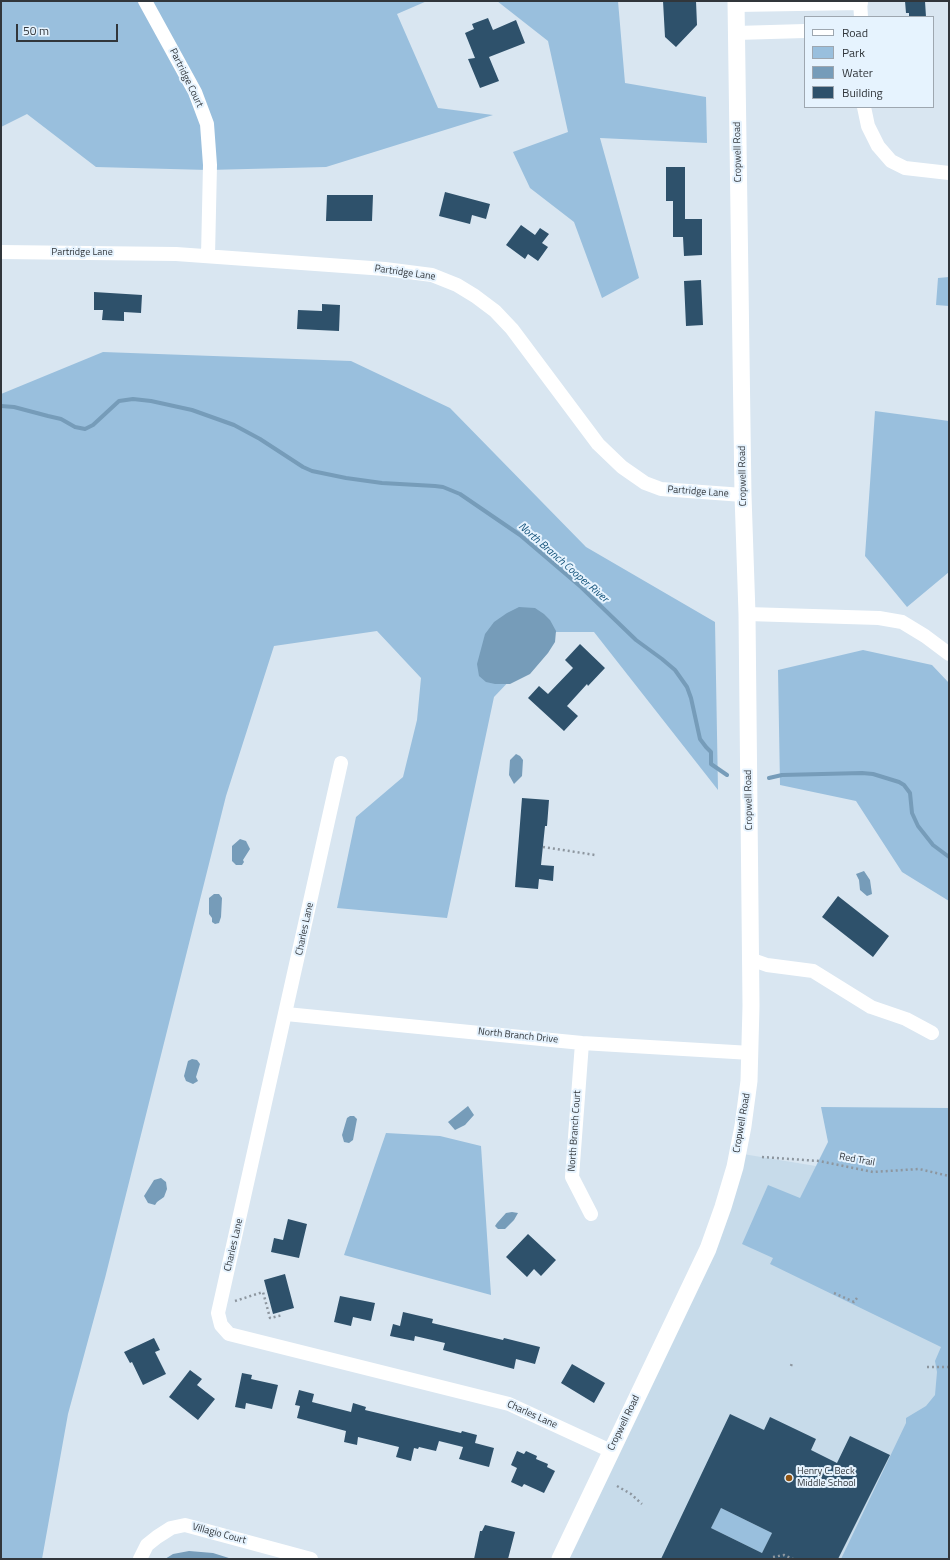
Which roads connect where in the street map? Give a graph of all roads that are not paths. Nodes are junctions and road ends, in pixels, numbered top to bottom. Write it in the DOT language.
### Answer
graph roads {
  1 [pos="145,1"];
  2 [pos="860,2"];
  3 [pos="736,3"];
  4 [pos="860,16"];
  5 [pos="804,31"];
  6 [pos="736,33"];
  7 [pos="864,108"];
  8 [pos="949,173"];
  9 [pos="1,252"];
  10 [pos="208,256"];
  11 [pos="743,494"];
  12 [pos="747,614"];
  13 [pos="949,654"];
  14 [pos="341,763"];
  15 [pos="750,959"];
  16 [pos="286,1014"];
  17 [pos="932,1033"];
  18 [pos="582,1043"];
  19 [pos="751,1053"];
  20 [pos="591,1214"];
  21 [pos="611,1451"];
  22 [pos="140,1559"];
  23 [pos="311,1559"];
  24 [pos="560,1559"];
  1 -- 10 [label="street, Partridge Court"];
  2 -- 3 [label="street"];
  2 -- 4 [label="street"];
  3 -- 6 [label="street, Cropwell Road"];
  5 -- 6 [label="street"];
  6 -- 11 [label="street, Cropwell Road"];
  7 -- 8 [label="street"];
  9 -- 10 [label="street, Partridge Lane"];
  10 -- 11 [label="street, Partridge Lane"];
  11 -- 12 [label="street, Cropwell Road"];
  12 -- 13 [label="street"];
  12 -- 15 [label="street, Cropwell Road"];
  14 -- 16 [label="street, Charles Lane"];
  15 -- 17 [label="street"];
  15 -- 19 [label="street, Cropwell Road"];
  16 -- 18 [label="street, North Branch Drive"];
  16 -- 21 [label="street, Charles Lane"];
  18 -- 19 [label="street, North Branch Drive"];
  18 -- 20 [label="street, North Branch Court"];
  19 -- 21 [label="street, Cropwell Road"];
  21 -- 24 [label="street, Cropwell Road"];
  22 -- 23 [label="street, Villagio Court"];
}
